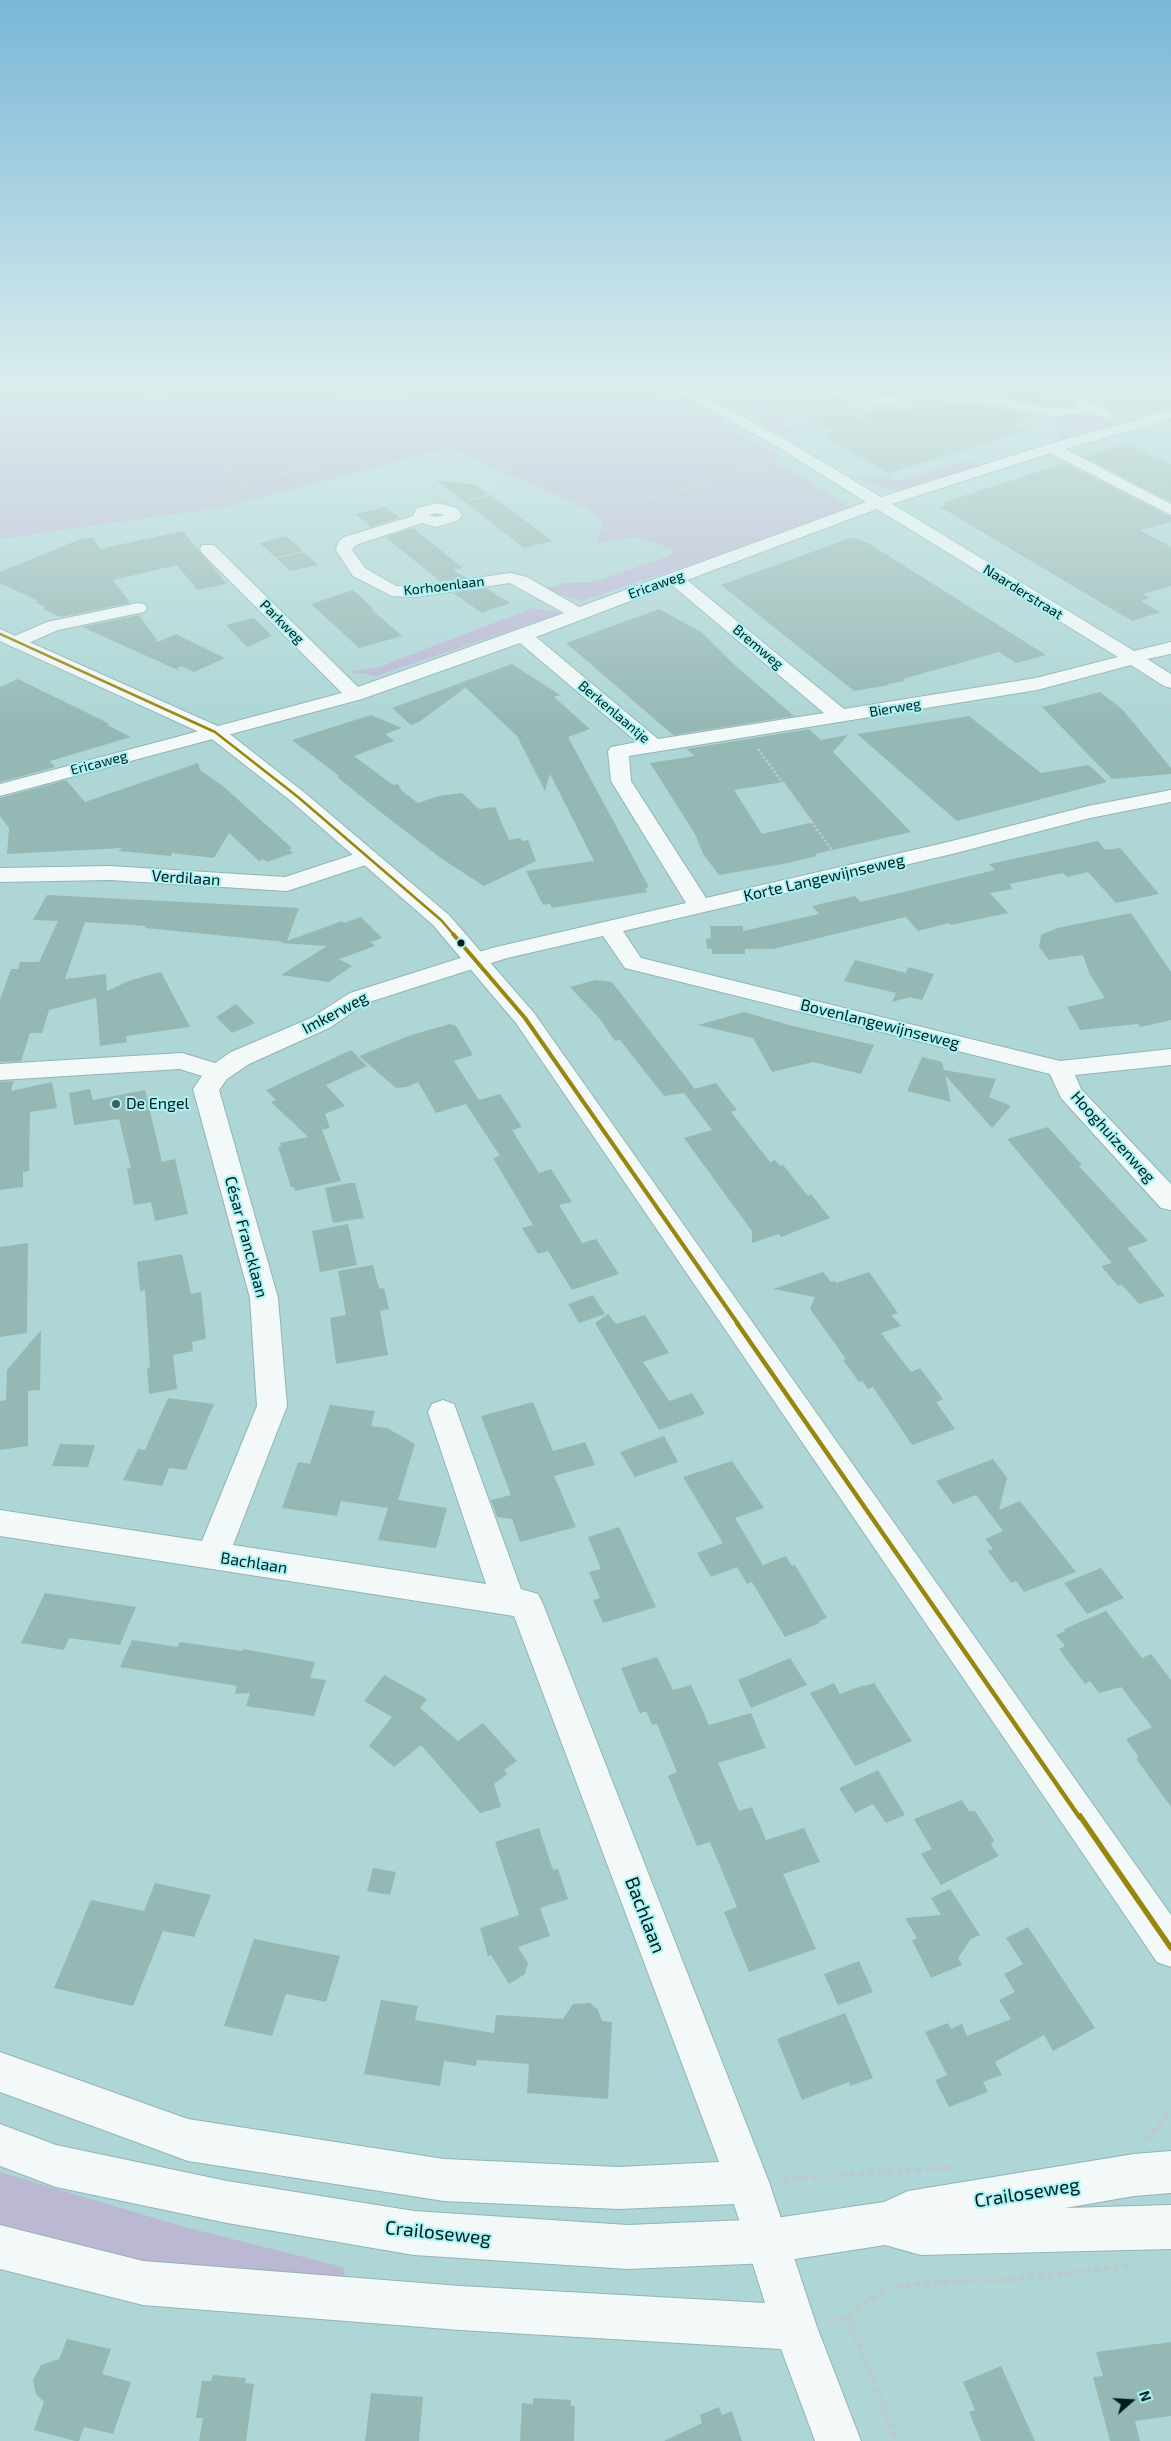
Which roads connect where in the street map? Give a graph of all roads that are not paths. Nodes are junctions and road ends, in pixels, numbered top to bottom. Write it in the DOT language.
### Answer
graph roads {
  1 [pos="869,497"];
  2 [pos="898,497"];
  3 [pos="1146,497"];
  4 [pos="879,503"];
  5 [pos="445,509"];
  6 [pos="1171,510"];
  7 [pos="208,548"];
  8 [pos="674,578"];
  9 [pos="138,608"];
  10 [pos="578,614"];
  11 [pos="523,636"];
  12 [pos="8,638"];
  13 [pos="1171,648"];
  14 [pos="1133,659"];
  15 [pos="1171,682"];
  16 [pos="355,695"];
  17 [pos="841,717"];
  18 [pos="215,732"];
  19 [pos="654,746"];
  20 [pos="0,790"];
  21 [pos="1171,796"];
  22 [pos="367,857"];
  23 [pos="1,879"];
  24 [pos="700,907"];
  25 [pos="608,927"];
  26 [pos="477,960"];
  27 [pos="1171,1057"];
  28 [pos="1060,1069"];
  29 [pos="0,1072"];
  30 [pos="212,1081"];
  31 [pos="1171,1201"];
  32 [pos="443,1412"];
  33 [pos="0,1523"];
  34 [pos="212,1556"];
  35 [pos="509,1601"];
  36 [pos="1170,1946"];
  37 [pos="0,2072"];
  38 [pos="0,2145"];
  39 [pos="1171,2172"];
  40 [pos="748,2182"];
  41 [pos="884,2223"];
  42 [pos="1171,2227"];
  43 [pos="769,2241"];
  44 [pos="0,2247"];
  45 [pos="795,2327"];
  46 [pos="838,2441"];
  1 -- 4 [label="street, Naarderstraat"];
  2 -- 4 [label="street, Ericaweg"];
  3 -- 6 [label="street"];
  4 -- 8 [label="street, Ericaweg"];
  4 -- 14 [label="street, Naarderstraat"];
  5 -- 10 [label="street, Korhoenlaan"];
  7 -- 16 [label="street, Parkweg"];
  8 -- 10 [label="street, Ericaweg"];
  8 -- 17 [label="street, Bremweg"];
  9 -- 12 [label="street"];
  10 -- 11 [label="street, Ericaweg"];
  11 -- 16 [label="street, Ericaweg"];
  11 -- 19 [label="street, Berkenlaantje"];
  12 -- 18 [label="street"];
  13 -- 14 [label="street, Bierweg"];
  14 -- 15 [label="street, Naarderstraat"];
  14 -- 17 [label="street, Bierweg"];
  16 -- 18 [label="street, Ericaweg"];
  17 -- 19 [label="street, Bierweg"];
  18 -- 20 [label="street, Ericaweg"];
  18 -- 22 [label="street"];
  19 -- 24 [label="street, Berkenlaantje"];
  21 -- 24 [label="street, Korte Langewijnseweg"];
  22 -- 23 [label="street, Verdilaan"];
  22 -- 26 [label="street"];
  24 -- 25 [label="street, Korte Langewijnseweg"];
  25 -- 26 [label="street, Korte Langewijnseweg"];
  25 -- 28 [label="street, Bovenlangewijnseweg"];
  26 -- 30 [label="street, Imkerweg"];
  26 -- 36 [label="street"];
  27 -- 28 [label="street, Bovenlangewijnseweg"];
  28 -- 31 [label="street, Hooghuizenweg"];
  29 -- 30 [label="street"];
  30 -- 34 [label="street, César Francklaan"];
  32 -- 35 [label="street"];
  33 -- 34 [label="street, Bachlaan"];
  34 -- 35 [label="street, Bachlaan"];
  35 -- 40 [label="street, Bachlaan"];
  37 -- 40 [label="street"];
  38 -- 43 [label="street, Crailoseweg"];
  39 -- 41 [label="street, Crailoseweg"];
  40 -- 43 [label="street, Bachlaan"];
  41 -- 42 [label="street, Crailoseweg"];
  41 -- 43 [label="street, Crailoseweg"];
  43 -- 45 [label="street, Bachlaan"];
  44 -- 45 [label="street"];
  45 -- 46 [label="street, Bachlaan"];
}
